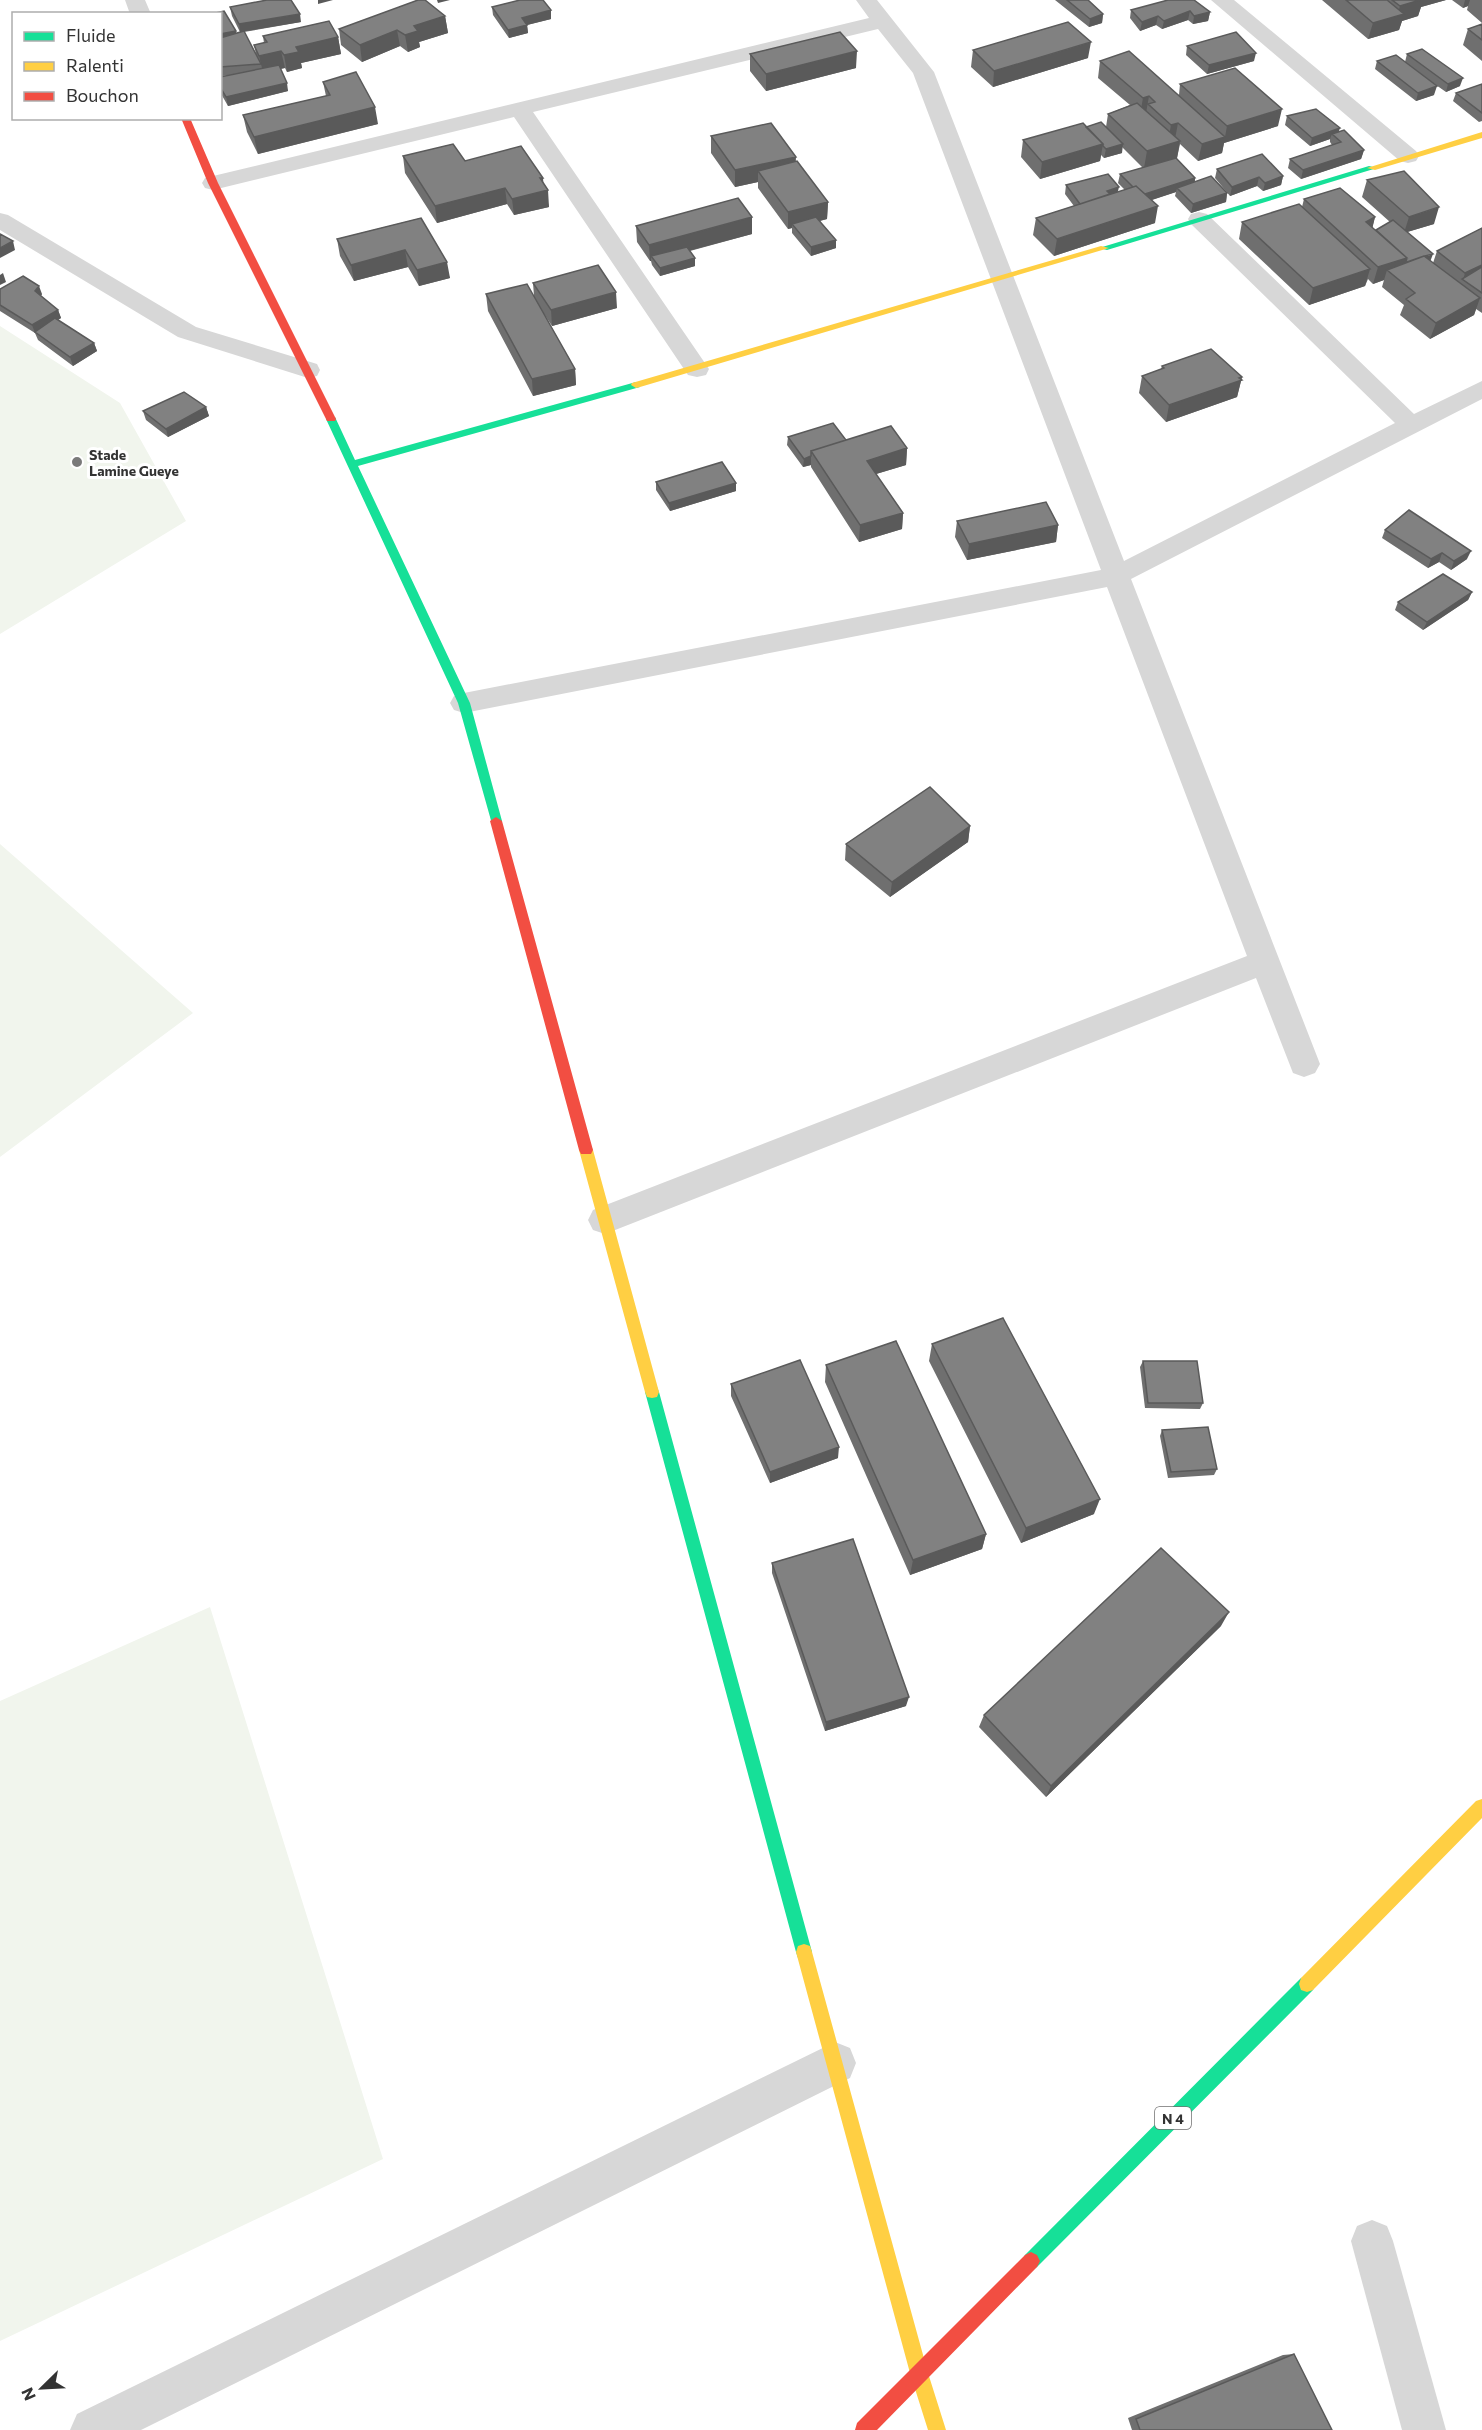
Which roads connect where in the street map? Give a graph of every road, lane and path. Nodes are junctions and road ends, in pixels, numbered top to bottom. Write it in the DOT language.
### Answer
graph roads {
  1 [pos="866,0"];
  2 [pos="1256,0"];
  3 [pos="1225,4"];
  4 [pos="884,21"];
  5 [pos="520,109"];
  6 [pos="186,120"];
  7 [pos="1482,135"];
  8 [pos="1408,156"];
  9 [pos="213,183"];
  10 [pos="1199,219"];
  11 [pos="0,220"];
  12 [pos="1002,278"];
  13 [pos="697,369"];
  14 [pos="308,370"];
  15 [pos="1482,389"];
  16 [pos="1411,425"];
  17 [pos="354,464"];
  18 [pos="1116,576"];
  19 [pos="464,703"];
  20 [pos="1265,962"];
  21 [pos="1304,1064"];
  22 [pos="605,1220"];
  23 [pos="1482,1807"];
  24 [pos="835,2063"];
  25 [pos="1372,2241"];
  26 [pos="919,2373"];
  27 [pos="93,2430"];
  28 [pos="864,2430"];
  29 [pos="938,2430"];
  30 [pos="1424,2430"];
  1 -- 4 [label="street"];
  2 -- 3 [label="street"];
  3 -- 8 [label="street"];
  4 -- 5 [label="street"];
  4 -- 12 [label="street"];
  5 -- 9 [label="street"];
  5 -- 13 [label="street"];
  6 -- 9 [label="main road"];
  7 -- 8 [label="main road"];
  8 -- 10 [label="main road"];
  9 -- 14 [label="main road"];
  10 -- 12 [label="main road"];
  10 -- 16 [label="street"];
  11 -- 14 [label="street"];
  12 -- 13 [label="main road"];
  12 -- 18 [label="street"];
  13 -- 17 [label="main road"];
  14 -- 17 [label="main road"];
  15 -- 16 [label="street"];
  16 -- 18 [label="street"];
  17 -- 19 [label="main road"];
  18 -- 19 [label="street"];
  18 -- 20 [label="street"];
  19 -- 22 [label="main road"];
  20 -- 21 [label="street"];
  20 -- 22 [label="street"];
  22 -- 24 [label="main road"];
  23 -- 26 [label="main road, N 4"];
  24 -- 26 [label="main road"];
  24 -- 27 [label="street"];
  25 -- 30 [label="lane"];
  26 -- 28 [label="main road, N 4"];
  26 -- 29 [label="main road"];
}
